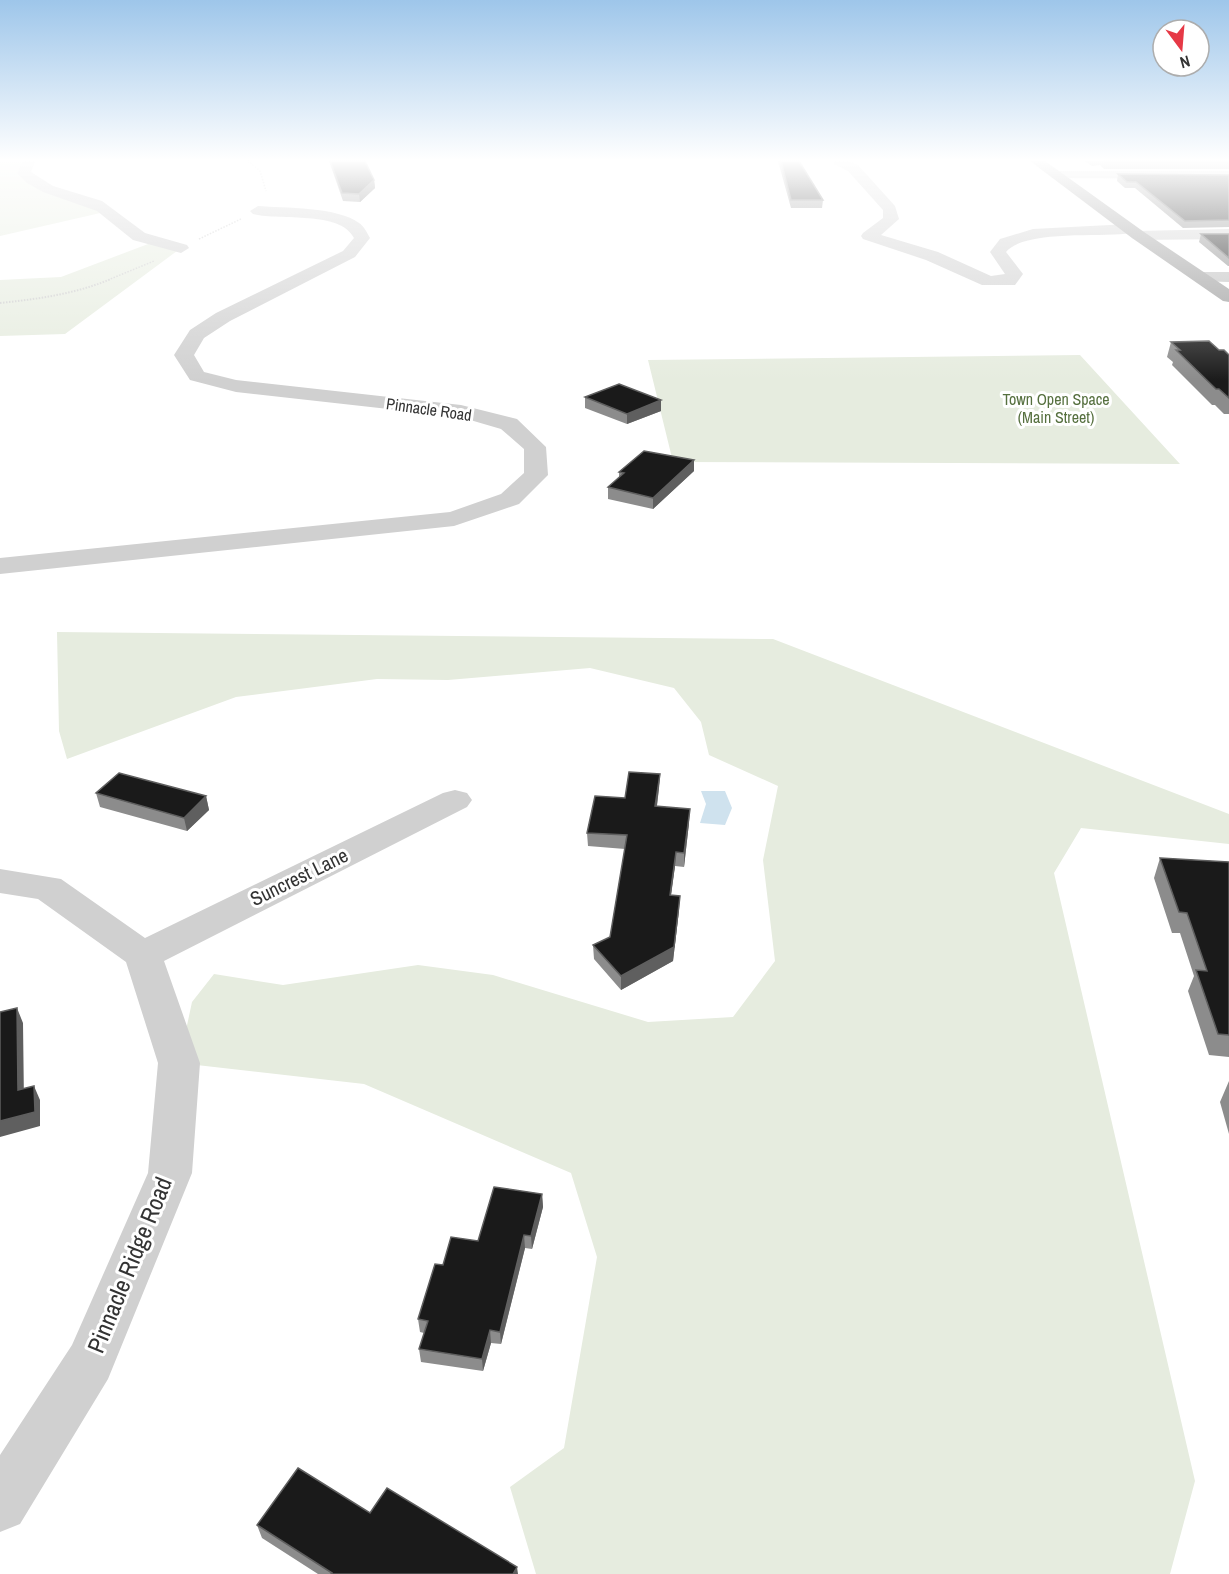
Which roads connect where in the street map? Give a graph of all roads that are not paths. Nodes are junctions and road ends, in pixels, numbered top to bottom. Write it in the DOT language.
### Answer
graph roads {
  1 [pos="141,234"];
  2 [pos="360,234"];
  3 [pos="871,234"];
  4 [pos="1031,234"];
  5 [pos="1138,234"];
  6 [pos="181,248"];
  7 [pos="1202,277"];
  8 [pos="1229,278"];
  9 [pos="1229,297"];
  10 [pos="0,566"];
  11 [pos="455,800"];
  12 [pos="0,881"];
  13 [pos="143,955"];
  14 [pos="0,1504"];
  1 -- 6 [label="street"];
  2 -- 10 [label="street, Pinnacle Road"];
  3 -- 4 [label="street"];
  5 -- 7 [label="highway"];
  7 -- 8 [label="main road"];
  7 -- 9 [label="highway"];
  11 -- 13 [label="street, Suncrest Lane"];
  12 -- 13 [label="street"];
  13 -- 14 [label="street, Pinnacle Ridge Road"];
}
